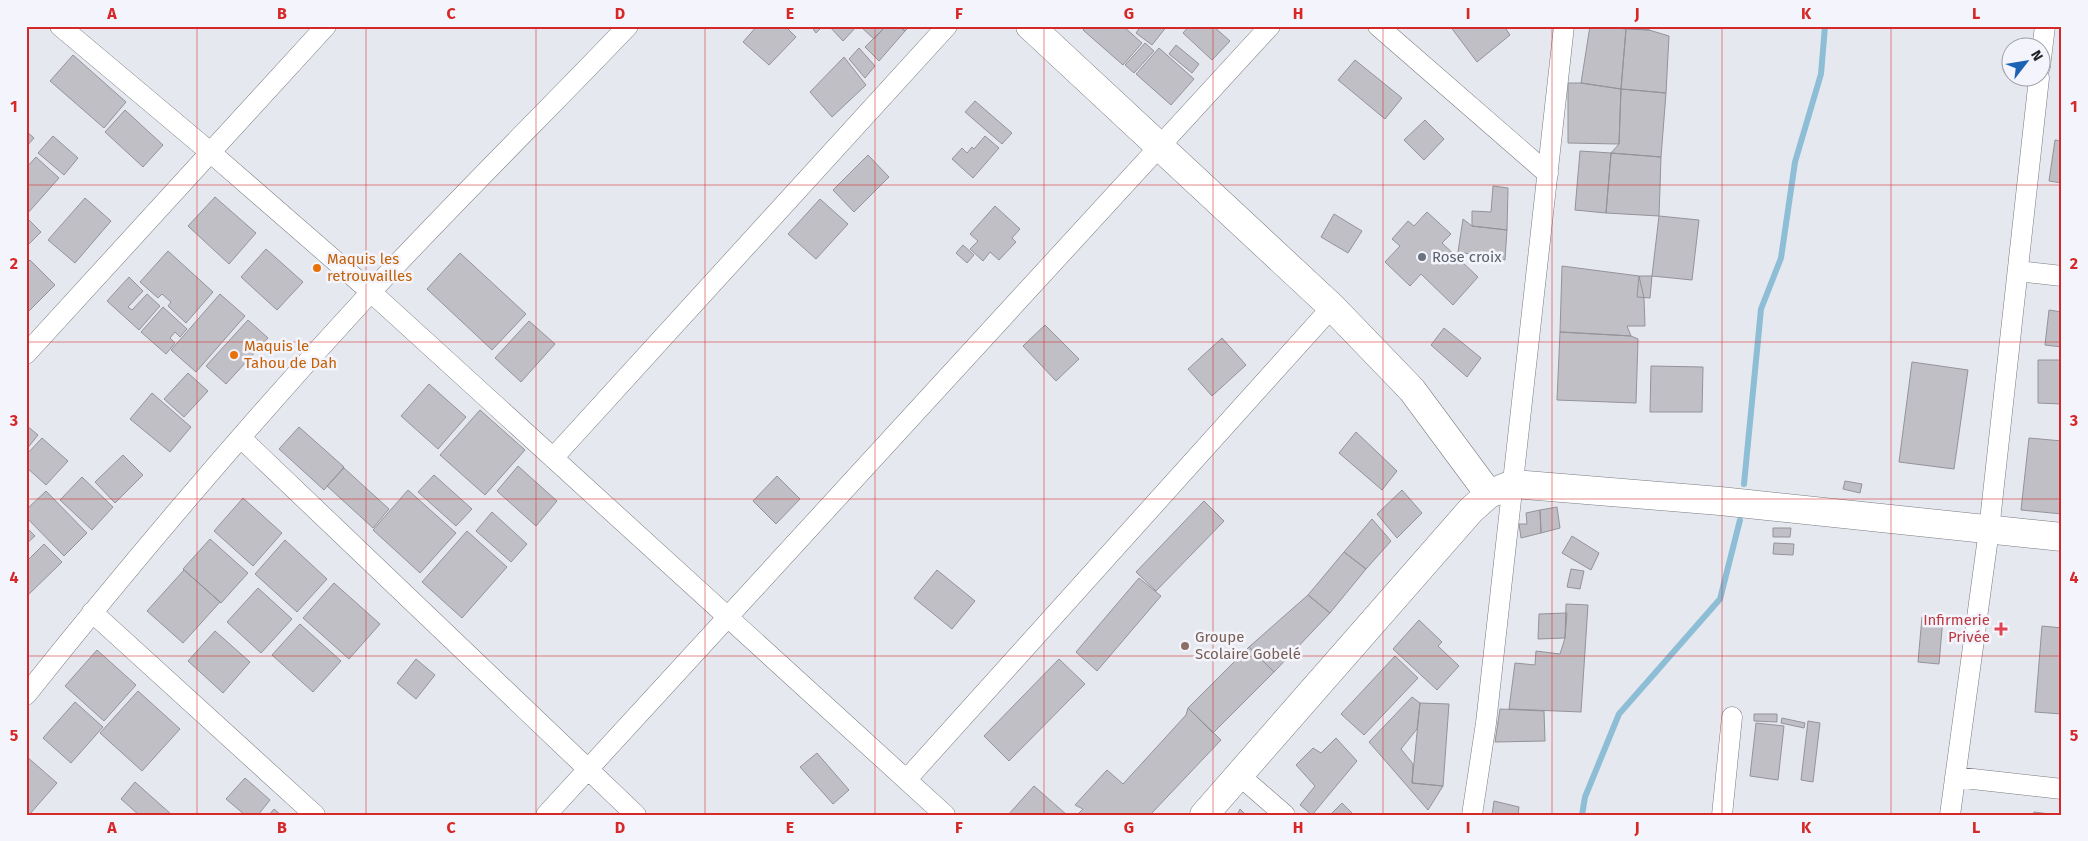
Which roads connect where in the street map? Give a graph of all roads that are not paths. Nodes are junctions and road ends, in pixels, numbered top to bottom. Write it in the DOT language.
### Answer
graph roads {
  1 [pos="326,26"];
  2 [pos="628,26"];
  3 [pos="947,26"];
  4 [pos="1030,26"];
  5 [pos="1270,26"];
  6 [pos="1378,26"];
  7 [pos="1564,26"];
  8 [pos="64,27"];
  9 [pos="2038,88"];
  10 [pos="1159,145"];
  11 [pos="210,152"];
  12 [pos="1548,174"];
  13 [pos="2018,271"];
  14 [pos="2062,276"];
  15 [pos="371,292"];
  16 [pos="1332,307"];
  17 [pos="26,354"];
  18 [pos="241,438"];
  19 [pos="553,458"];
  20 [pos="1501,489"];
  21 [pos="1989,530"];
  22 [pos="2062,537"];
  23 [pos="92,612"];
  24 [pos="728,617"];
  25 [pos="26,694"];
  26 [pos="1732,717"];
  27 [pos="587,770"];
  28 [pos="1240,776"];
  29 [pos="1955,777"];
  30 [pos="907,779"];
  31 [pos="2062,789"];
  32 [pos="315,815"];
  33 [pos="546,815"];
  34 [pos="636,815"];
  35 [pos="946,815"];
  36 [pos="1204,815"];
  37 [pos="1286,815"];
  38 [pos="1472,815"];
  39 [pos="1722,815"];
  40 [pos="1950,815"];
  1 -- 11 [label="street"];
  2 -- 15 [label="street"];
  3 -- 19 [label="street"];
  4 -- 10 [label="street"];
  5 -- 10 [label="street"];
  6 -- 12 [label="street"];
  7 -- 12 [label="street"];
  8 -- 11 [label="street"];
  9 -- 13 [label="street"];
  10 -- 16 [label="street"];
  10 -- 24 [label="street"];
  11 -- 15 [label="street"];
  11 -- 17 [label="street"];
  12 -- 20 [label="street"];
  13 -- 14 [label="street"];
  13 -- 21 [label="street"];
  15 -- 18 [label="street"];
  15 -- 19 [label="street"];
  16 -- 20 [label="street"];
  16 -- 30 [label="street"];
  18 -- 23 [label="street"];
  18 -- 27 [label="street"];
  19 -- 24 [label="street"];
  20 -- 21 [label="street"];
  20 -- 28 [label="street"];
  20 -- 38 [label="street"];
  21 -- 22 [label="street"];
  21 -- 29 [label="street"];
  23 -- 25 [label="street"];
  23 -- 32 [label="street"];
  24 -- 27 [label="street"];
  24 -- 30 [label="street"];
  26 -- 39 [label="street"];
  27 -- 33 [label="street"];
  27 -- 34 [label="street"];
  28 -- 36 [label="street"];
  28 -- 37 [label="street"];
  29 -- 31 [label="street"];
  29 -- 40 [label="street"];
  30 -- 35 [label="street"];
}
